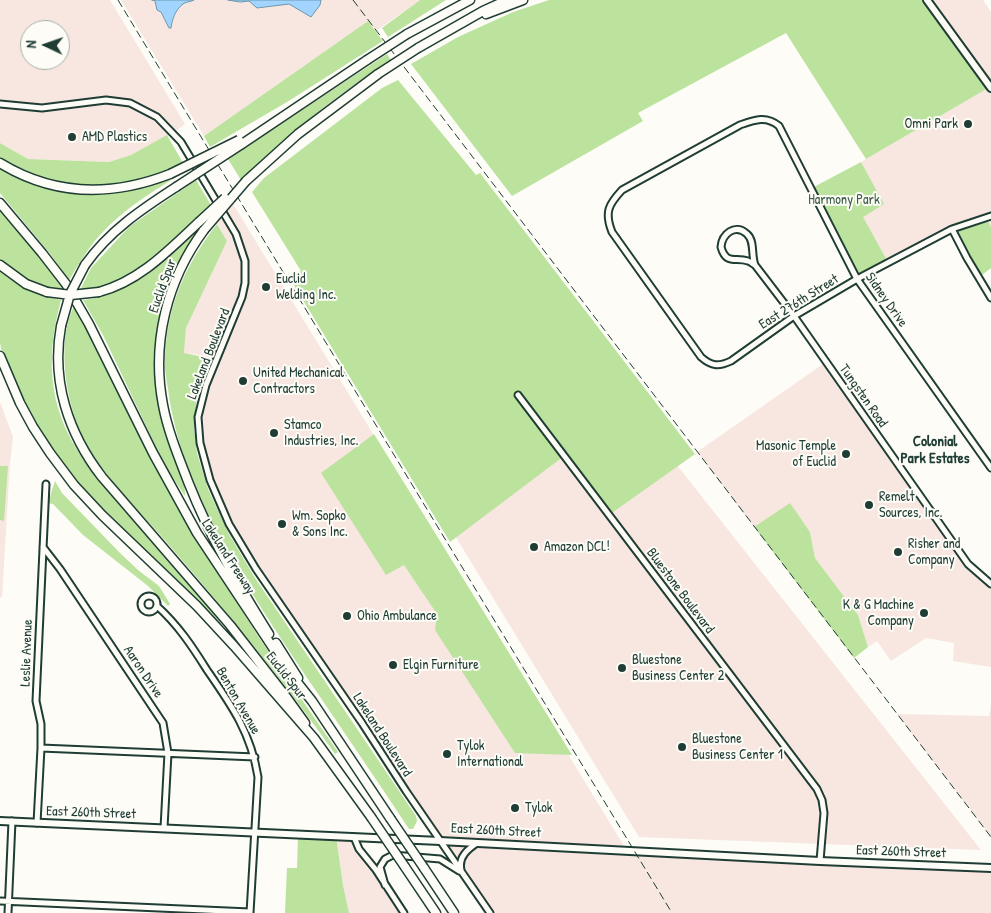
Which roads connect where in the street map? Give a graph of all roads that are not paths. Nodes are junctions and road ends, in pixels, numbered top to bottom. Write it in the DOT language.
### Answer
graph roads {
  1 [pos="470,0"];
  2 [pos="507,0"];
  3 [pos="524,0"];
  4 [pos="927,0"];
  5 [pos="468,20"];
  6 [pos="991,88"];
  7 [pos="0,104"];
  8 [pos="240,142"];
  9 [pos="0,163"];
  10 [pos="246,181"];
  11 [pos="0,203"];
  12 [pos="991,216"];
  13 [pos="952,229"];
  14 [pos="0,265"];
  15 [pos="755,265"];
  16 [pos="857,279"];
  17 [pos="991,298"];
  18 [pos="794,316"];
  19 [pos="0,356"];
  20 [pos="731,361"];
  21 [pos="518,396"];
  22 [pos="991,468"];
  23 [pos="46,484"];
  24 [pos="43,547"];
  25 [pos="991,584"];
  26 [pos="157,606"];
  27 [pos="312,701"];
  28 [pos="314,738"];
  29 [pos="41,748"];
  30 [pos="168,753"];
  31 [pos="255,757"];
  32 [pos="0,821"];
  33 [pos="12,822"];
  34 [pos="37,823"];
  35 [pos="164,828"];
  36 [pos="256,832"];
  37 [pos="354,837"];
  38 [pos="440,840"];
  39 [pos="478,843"];
  40 [pos="820,861"];
  41 [pos="991,868"];
  42 [pos="462,874"];
  43 [pos="385,885"];
  44 [pos="0,901"];
  45 [pos="8,901"];
  46 [pos="250,912"];
  47 [pos="8,913"];
  48 [pos="404,913"];
  49 [pos="436,913"];
  50 [pos="454,913"];
  51 [pos="490,913"];
  1 -- 8 [label="highway, bridge"];
  2 -- 5 [label="highway, Euclid Spur"];
  3 -- 5 [label="highway"];
  4 -- 6 [label="main road"];
  5 -- 10 [label="highway, Euclid Spur, bridge"];
  7 -- 38 [label="street, Lakeland Boulevard"];
  8 -- 9 [label="highway, bridge"];
  8 -- 28 [label="highway, Euclid Spur, bridge"];
  10 -- 14 [label="highway, bridge"];
  10 -- 27 [label="highway, Euclid Spur, bridge"];
  11 -- 27 [label="highway, Lakeland Freeway"];
  12 -- 13 [label="street, East 276th Street"];
  13 -- 16 [label="street, East 276th Street"];
  13 -- 17 [label="street"];
  15 -- 15 [label="street, Tungsten Road"];
  15 -- 18 [label="street, Tungsten Road"];
  16 -- 18 [label="street, East 276th Street"];
  16 -- 20 [label="street, Sidney Drive"];
  16 -- 22 [label="street, Sidney Drive"];
  18 -- 20 [label="street, East 276th Street"];
  18 -- 25 [label="street, Tungsten Road"];
  19 -- 28 [label="highway"];
  21 -- 40 [label="street, Bluestone Boulevard"];
  23 -- 24 [label="street, Leslie Avenue"];
  24 -- 29 [label="street, Leslie Avenue"];
  24 -- 30 [label="street, Aaron Drive"];
  26 -- 31 [label="street, Benton Avenue"];
  27 -- 50 [label="highway, Lakeland Freeway, bridge"];
  28 -- 49 [label="highway, bridge"];
  29 -- 30 [label="street"];
  29 -- 34 [label="street, Leslie Avenue"];
  30 -- 31 [label="street"];
  30 -- 35 [label="street, Aaron Drive"];
  31 -- 36 [label="street, Benton Avenue"];
  32 -- 33 [label="main road, East 260th Street"];
  33 -- 34 [label="main road, East 260th Street"];
  33 -- 45 [label="street"];
  34 -- 35 [label="main road, East 260th Street"];
  35 -- 36 [label="main road, East 260th Street"];
  36 -- 37 [label="main road, East 260th Street"];
  36 -- 46 [label="street, Benton Avenue"];
  37 -- 38 [label="main road, East 260th Street"];
  37 -- 43 [label="street"];
  38 -- 39 [label="main road, East 260th Street"];
  38 -- 42 [label="street, Lakeland Boulevard"];
  39 -- 40 [label="main road, East 260th Street"];
  39 -- 42 [label="street"];
  40 -- 41 [label="main road, East 260th Street"];
  42 -- 43 [label="street"];
  42 -- 51 [label="street, Lakeland Boulevard"];
  43 -- 48 [label="street"];
  44 -- 45 [label="street"];
  45 -- 46 [label="street"];
  45 -- 47 [label="street"];
}
